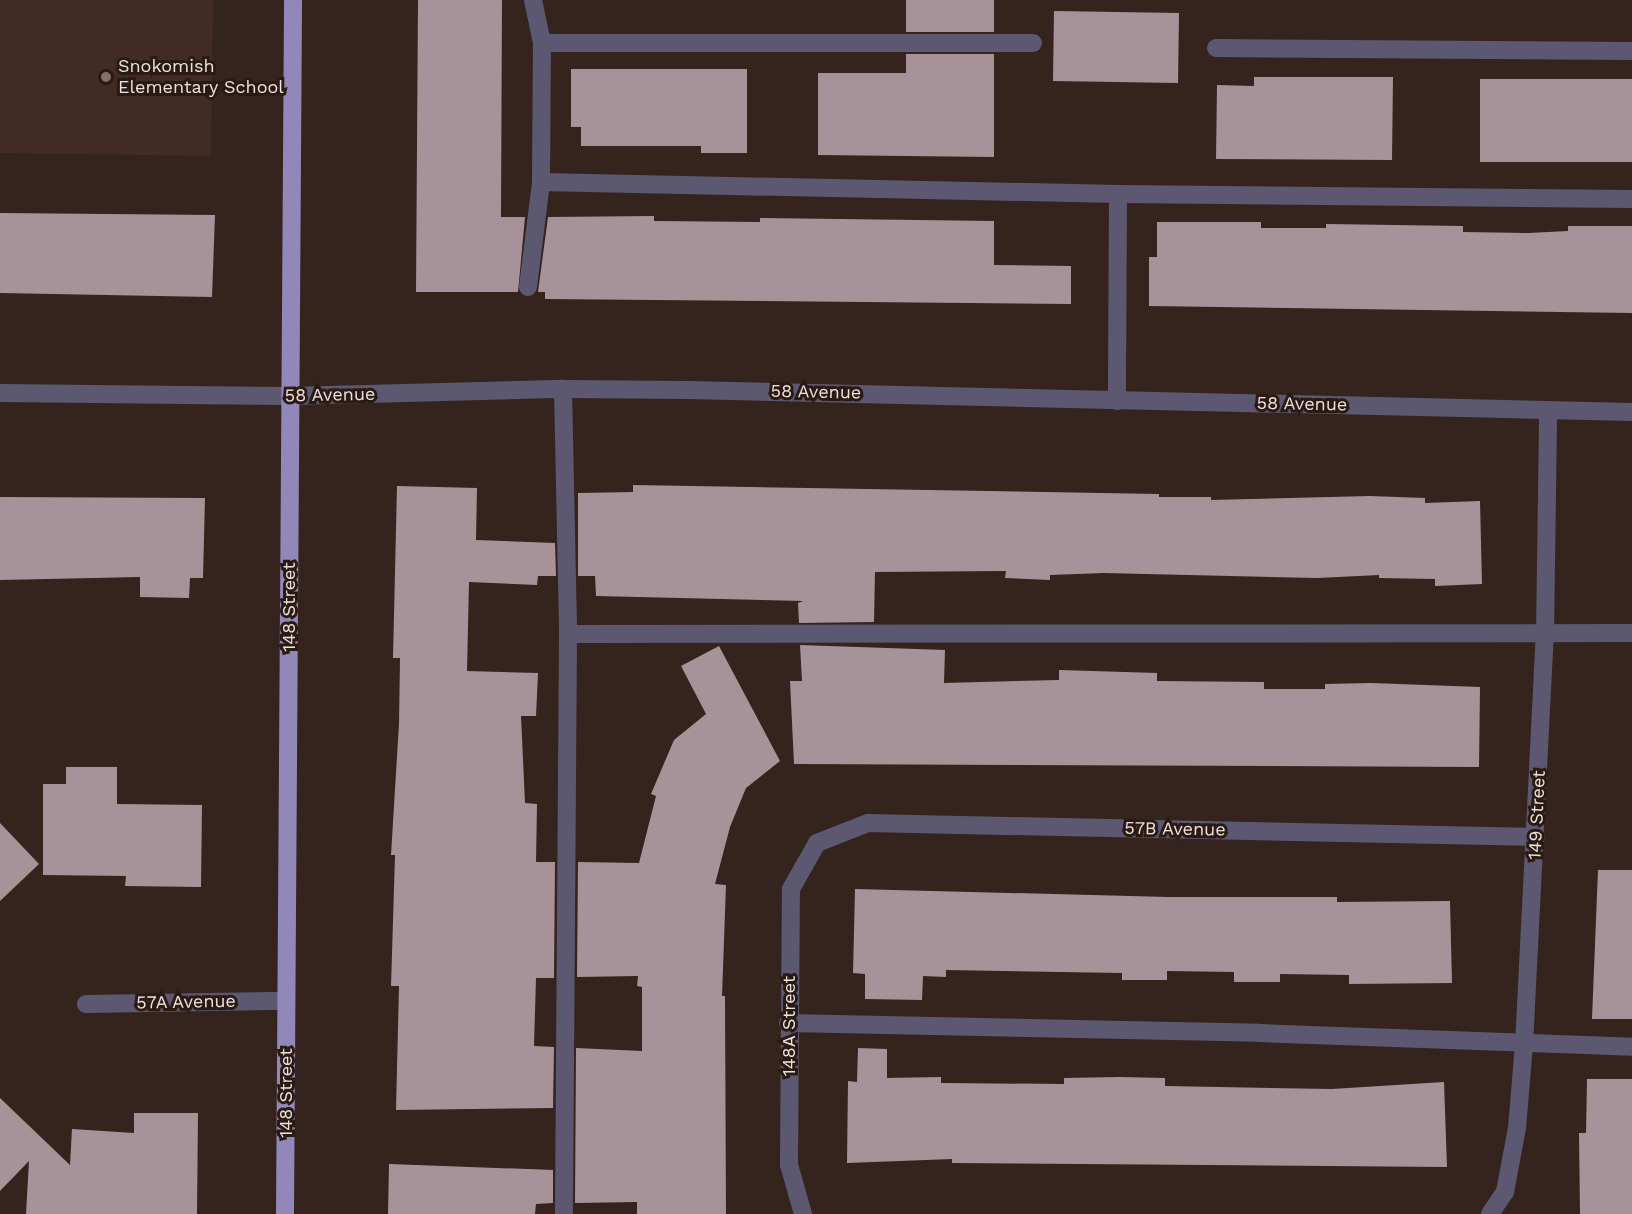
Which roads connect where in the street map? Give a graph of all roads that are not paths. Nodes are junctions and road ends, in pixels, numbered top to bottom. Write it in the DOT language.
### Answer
graph roads {
  1 [pos="293,0"];
  2 [pos="533,0"];
  3 [pos="542,43"];
  4 [pos="1033,43"];
  5 [pos="1216,48"];
  6 [pos="1632,51"];
  7 [pos="541,182"];
  8 [pos="1118,194"];
  9 [pos="1632,199"];
  10 [pos="528,287"];
  11 [pos="563,389"];
  12 [pos="0,393"];
  13 [pos="290,396"];
  14 [pos="1117,401"];
  15 [pos="1548,411"];
  16 [pos="1632,412"];
  17 [pos="1632,633"];
  18 [pos="568,634"];
  19 [pos="1545,635"];
  20 [pos="1536,837"];
  21 [pos="817,843"];
  22 [pos="286,1001"];
  23 [pos="86,1004"];
  24 [pos="788,1023"];
  25 [pos="1524,1045"];
  26 [pos="1632,1047"];
  27 [pos="285,1214"];
  28 [pos="564,1214"];
  29 [pos="803,1214"];
  30 [pos="1490,1214"];
  1 -- 13 [label="main road, 148 Street"];
  2 -- 3 [label="street"];
  3 -- 4 [label="street"];
  3 -- 7 [label="street"];
  5 -- 6 [label="street"];
  7 -- 8 [label="street"];
  7 -- 10 [label="street"];
  8 -- 9 [label="street"];
  8 -- 14 [label="street"];
  11 -- 13 [label="street, 58 Avenue"];
  11 -- 14 [label="street, 58 Avenue"];
  11 -- 18 [label="street"];
  12 -- 13 [label="street, 58 Avenue"];
  13 -- 22 [label="main road, 148 Street"];
  14 -- 15 [label="street, 58 Avenue"];
  15 -- 16 [label="street, 58 Avenue"];
  15 -- 19 [label="street, 149 Street"];
  17 -- 19 [label="street"];
  18 -- 19 [label="street"];
  18 -- 28 [label="street"];
  19 -- 20 [label="street, 149 Street"];
  20 -- 21 [label="street, 57B Avenue"];
  20 -- 25 [label="street, 149 Street"];
  21 -- 24 [label="street, 148A Street"];
  22 -- 23 [label="street, 57A Avenue"];
  22 -- 27 [label="main road, 148 Street"];
  24 -- 25 [label="street"];
  24 -- 29 [label="street, 148A Street"];
  25 -- 26 [label="street"];
  25 -- 30 [label="street, 149 Street"];
}
